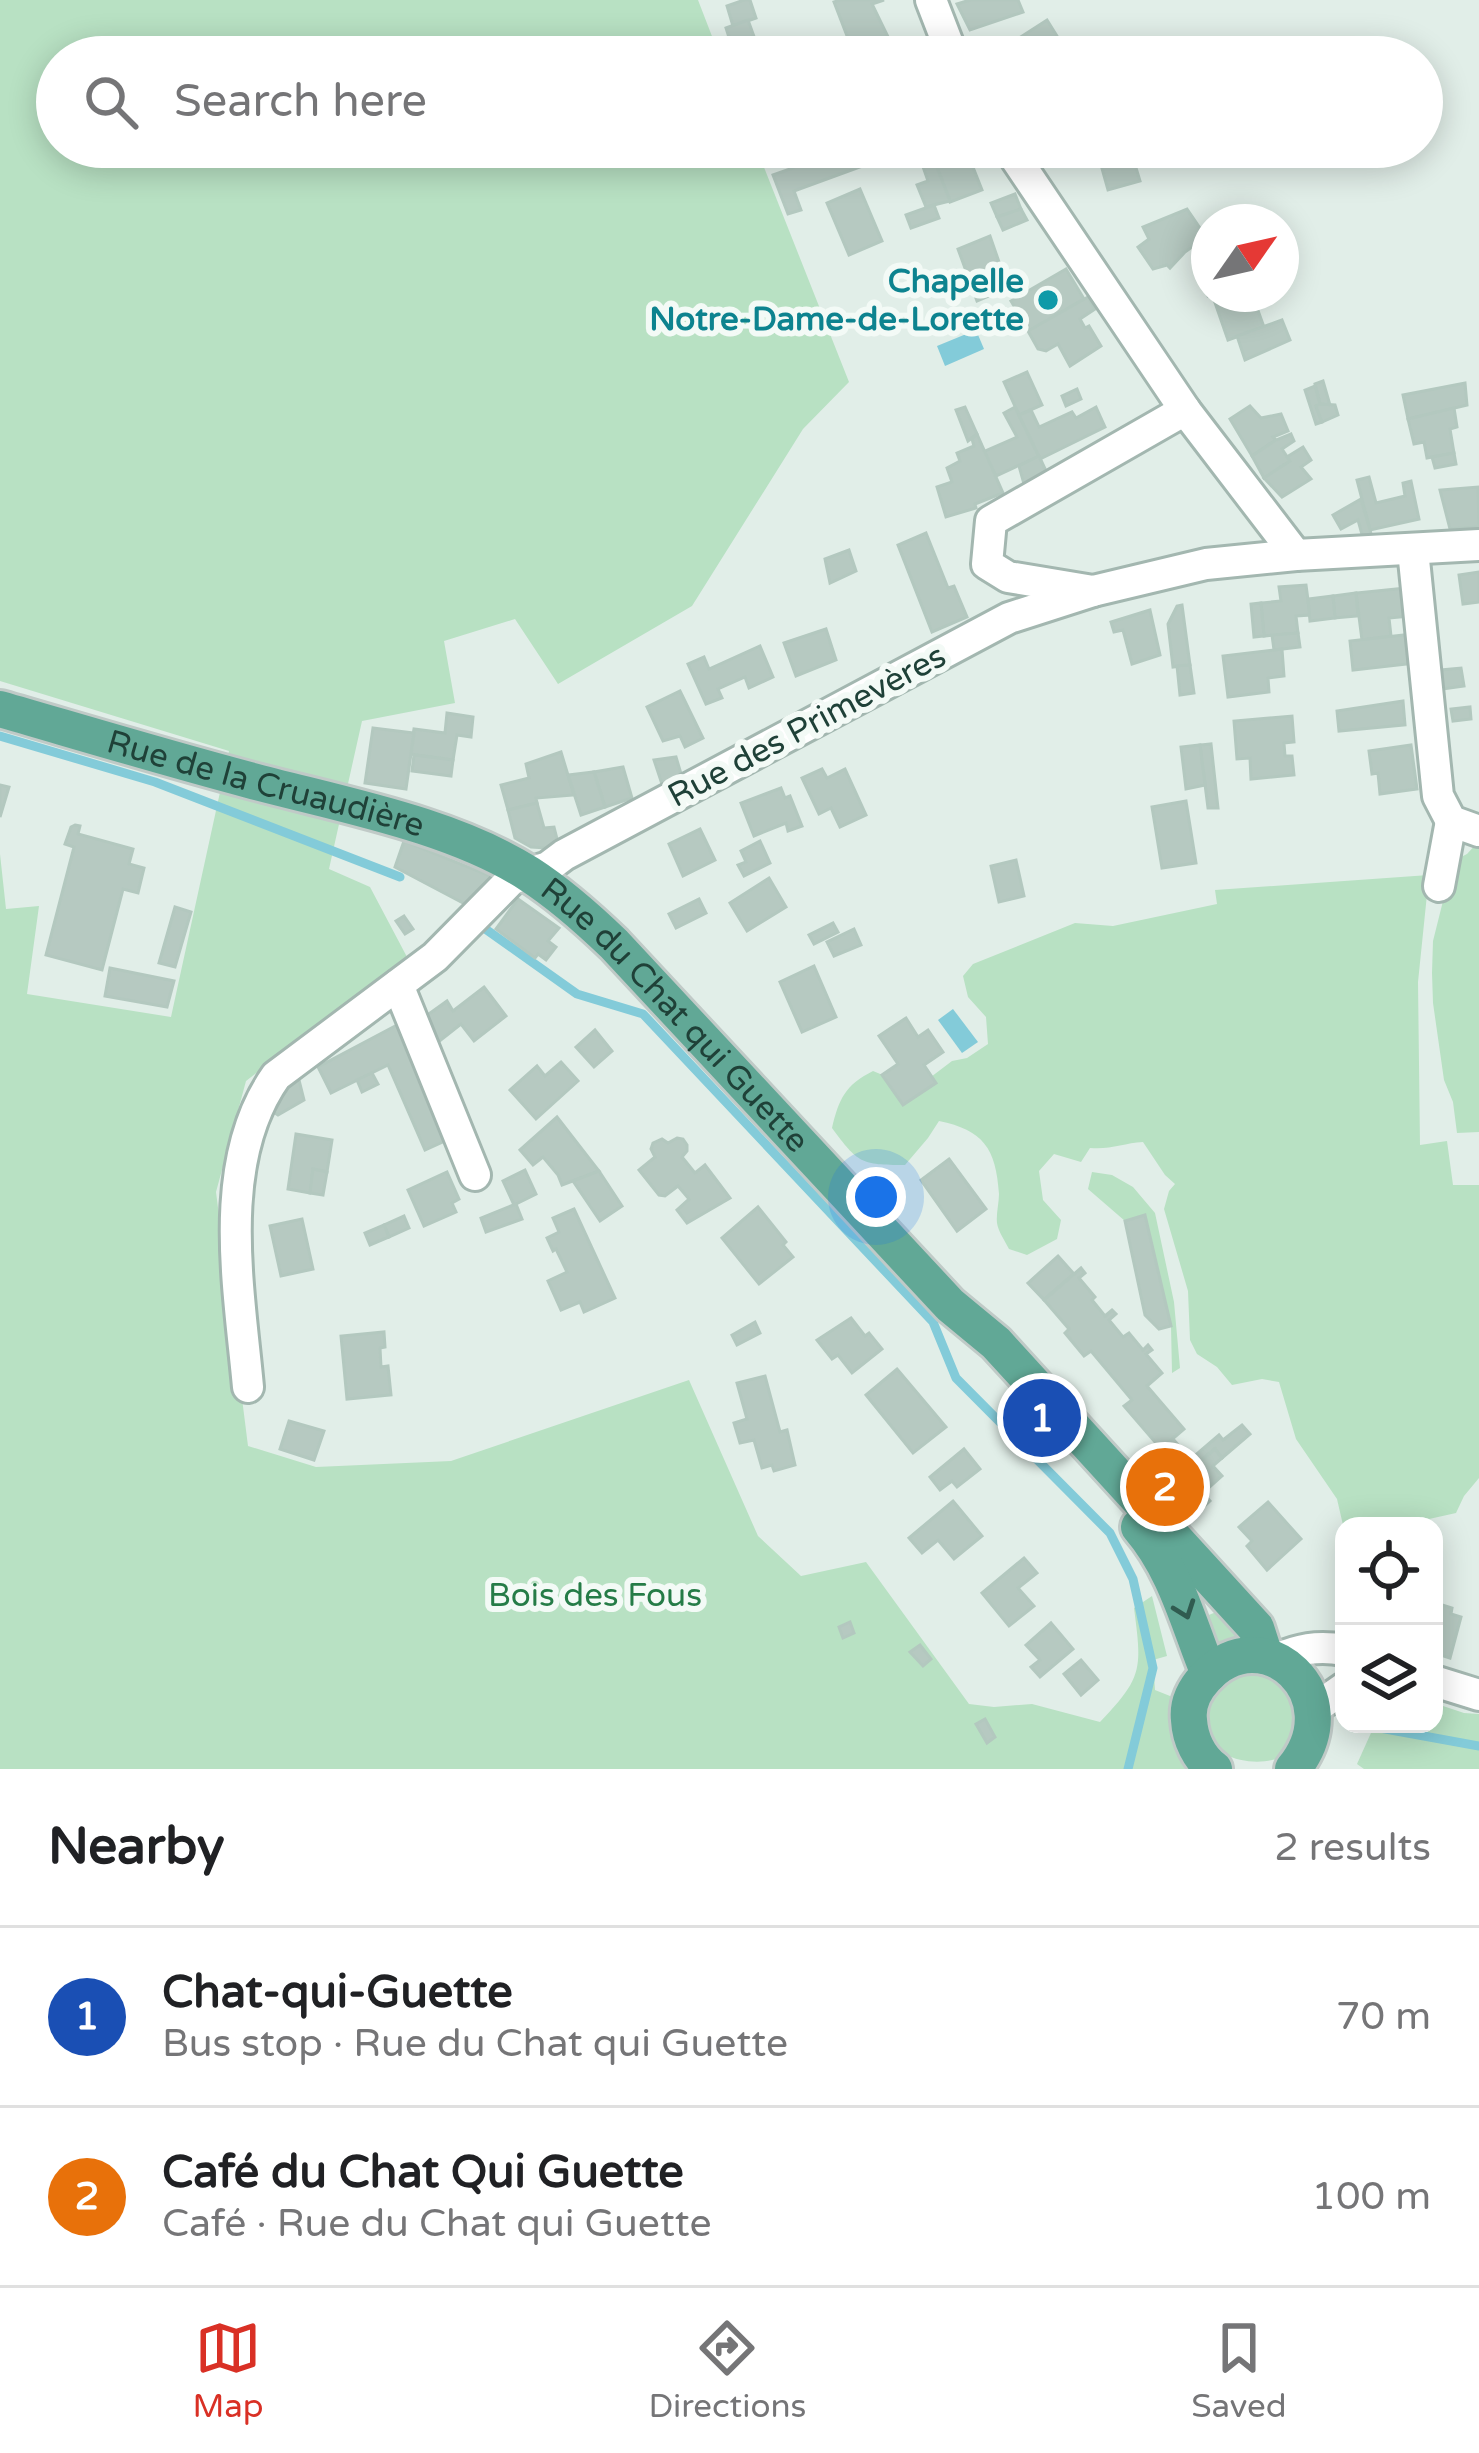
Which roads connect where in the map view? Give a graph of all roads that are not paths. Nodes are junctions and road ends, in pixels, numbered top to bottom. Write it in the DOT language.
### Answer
graph roads {
  1 [pos="931,0"];
  2 [pos="945,36"];
  3 [pos="1021,168"];
  4 [pos="1185,410"];
  5 [pos="1479,544"];
  6 [pos="1413,550"];
  7 [pos="1296,555"];
  8 [pos="1093,591"];
  9 [pos="0,710"];
  10 [pos="1465,826"];
  11 [pos="528,873"];
  12 [pos="1439,886"];
  13 [pos="398,985"];
  14 [pos="475,1175"];
  15 [pos="963,1318"];
  16 [pos="248,1387"];
  17 [pos="1335,1649"];
  18 [pos="1269,1658"];
  19 [pos="1209,1674"];
  20 [pos="1443,1684"];
  21 [pos="1479,1695"];
  22 [pos="1324,1710"];
  23 [pos="1210,1768"];
  24 [pos="1293,1769"];
  25 [pos="1331,1769"];
  1 -- 2 [label="street"];
  3 -- 4 [label="street"];
  4 -- 7 [label="street"];
  4 -- 8 [label="street"];
  5 -- 6 [label="street, Rue des Primevères"];
  6 -- 7 [label="street, Rue des Primevères"];
  6 -- 10 [label="street"];
  7 -- 8 [label="street, Rue des Primevères"];
  8 -- 11 [label="street, Rue des Primevères"];
  9 -- 11 [label="main road, Rue de la Cruaudière"];
  10 -- 12 [label="street"];
  11 -- 13 [label="street, Rue des Primevères"];
  11 -- 15 [label="main road, Rue du Chat qui Guette"];
  13 -- 14 [label="street"];
  13 -- 16 [label="street, Rue des Primevères"];
  15 -- 18 [label="main road, Rue du Chat qui Guette"];
  15 -- 19 [label="main road, Rue du Chat qui Guette, one-way"];
  17 -- 18 [label="street"];
  18 -- 19 [label="main road"];
  18 -- 22 [label="main road, Rue du Chat qui Guette"];
  19 -- 23 [label="main road"];
  20 -- 21 [label="street"];
  22 -- 24 [label="main road"];
  22 -- 25 [label="main road, Rue du Chat qui Guette"];
}
